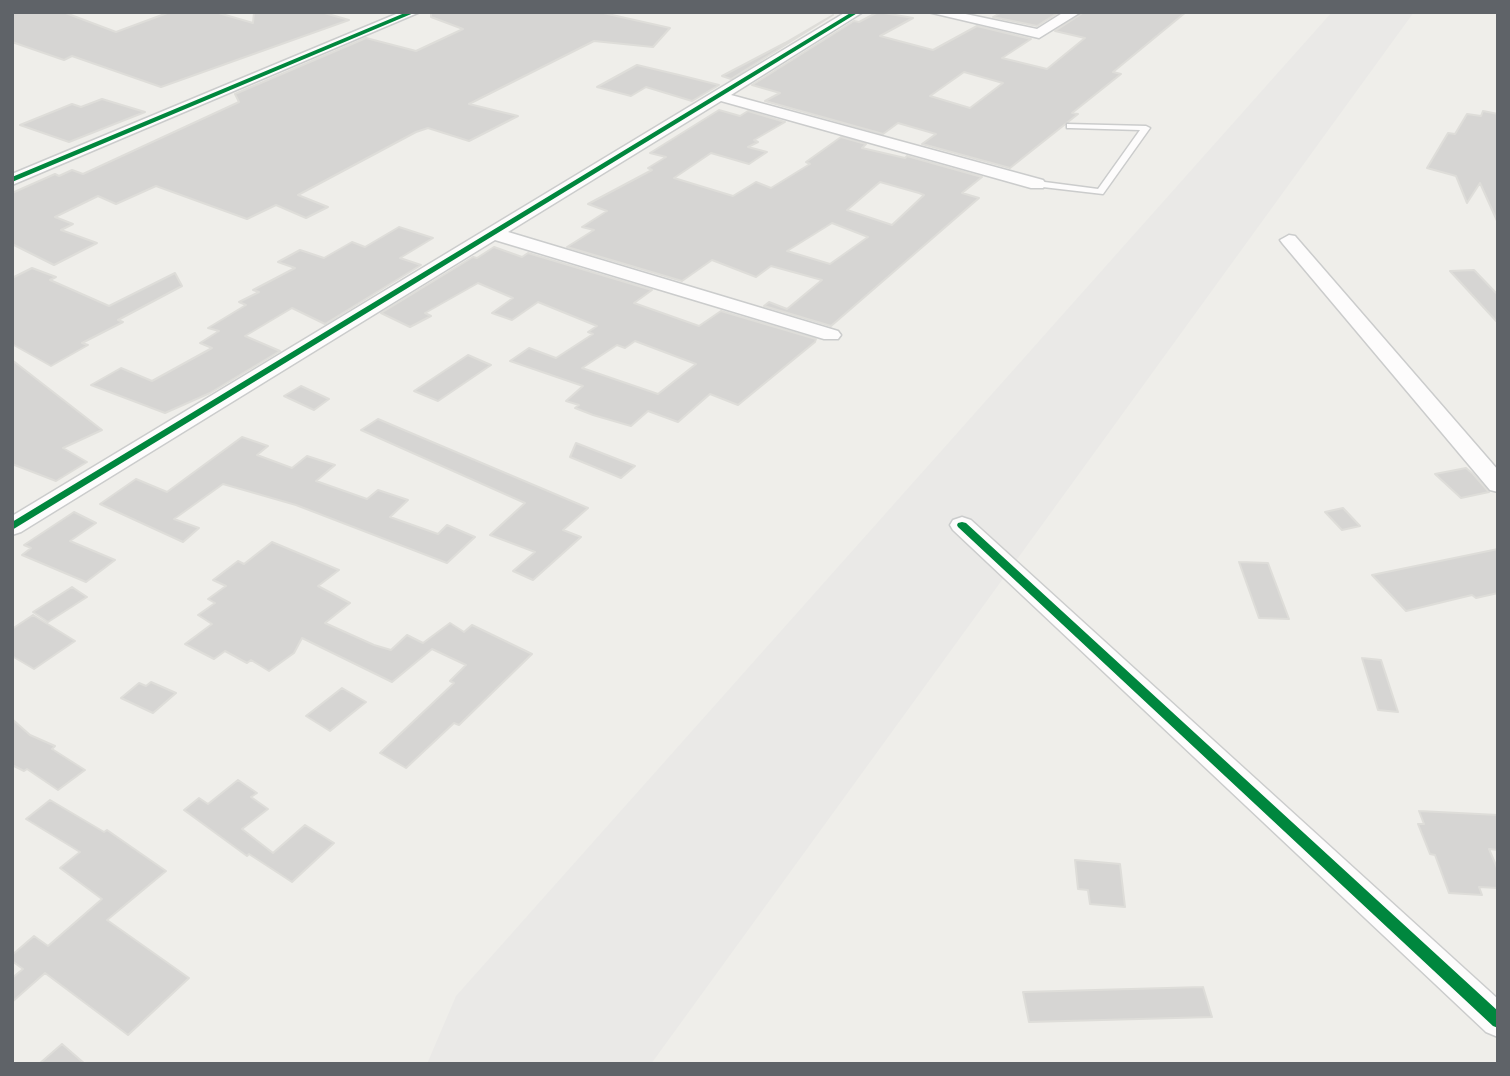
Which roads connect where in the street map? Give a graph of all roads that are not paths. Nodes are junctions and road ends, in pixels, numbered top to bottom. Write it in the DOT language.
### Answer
graph roads {
  1 [pos="413,12"];
  2 [pos="856,12"];
  3 [pos="935,12"];
  4 [pos="1074,12"];
  5 [pos="719,96"];
  6 [pos="1070,126"];
  7 [pos="12,180"];
  8 [pos="1037,184"];
  9 [pos="494,234"];
  10 [pos="1289,240"];
  11 [pos="831,335"];
  12 [pos="1498,485"];
  13 [pos="962,525"];
  14 [pos="12,527"];
  15 [pos="1498,1021"];
  1 -- 7 [label="street"];
  2 -- 5 [label="street"];
  3 -- 4 [label="street"];
  5 -- 8 [label="street"];
  5 -- 9 [label="street"];
  6 -- 8 [label="lane"];
  9 -- 11 [label="street"];
  9 -- 14 [label="street"];
  10 -- 12 [label="street"];
  13 -- 15 [label="street"];
}
